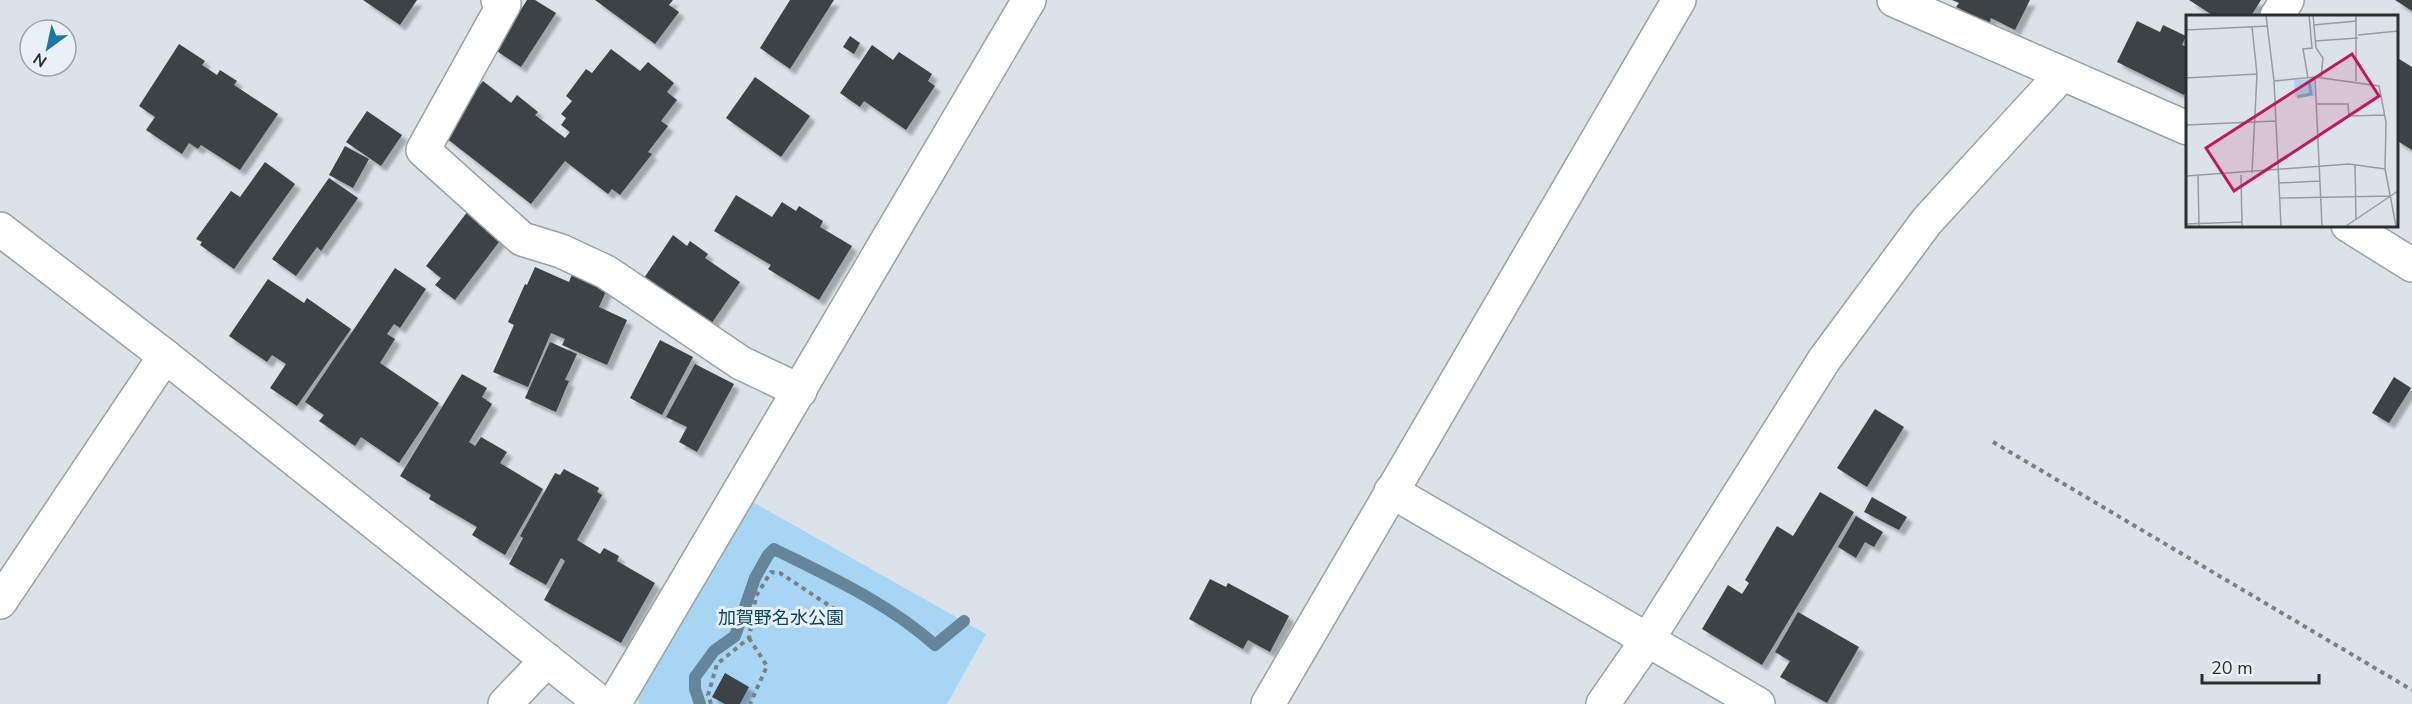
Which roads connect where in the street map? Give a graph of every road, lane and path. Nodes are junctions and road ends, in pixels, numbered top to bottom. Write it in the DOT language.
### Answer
graph roads {
  1 [pos="498,0"];
  2 [pos="1029,0"];
  3 [pos="1679,0"];
  4 [pos="1894,0"];
  5 [pos="2287,0"];
  6 [pos="2278,15"];
  7 [pos="2062,75"];
  8 [pos="2186,128"];
  9 [pos="2350,226"];
  10 [pos="0,230"];
  11 [pos="2412,265"];
  12 [pos="165,356"];
  13 [pos="800,391"];
  14 [pos="1993,442"];
  15 [pos="1391,491"];
  16 [pos="0,602"];
  17 [pos="839,612"];
  18 [pos="749,638"];
  19 [pos="1648,639"];
  20 [pos="547,660"];
  21 [pos="2412,690"];
  22 [pos="506,704"];
  23 [pos="602,704"];
  24 [pos="614,704"];
  25 [pos="711,704"];
  26 [pos="750,704"];
  27 [pos="1268,704"];
  28 [pos="1603,704"];
  29 [pos="1758,704"];
  1 -- 13 [label="street"];
  2 -- 13 [label="street"];
  3 -- 15 [label="street"];
  4 -- 7 [label="street"];
  5 -- 6 [label="street"];
  7 -- 8 [label="street"];
  7 -- 19 [label="street"];
  9 -- 11 [label="street"];
  10 -- 12 [label="street"];
  12 -- 16 [label="street"];
  12 -- 20 [label="street"];
  13 -- 24 [label="street"];
  14 -- 21 [label="path"];
  15 -- 19 [label="street"];
  15 -- 27 [label="street"];
  17 -- 18 [label="path"];
  18 -- 25 [label="path"];
  18 -- 26 [label="path"];
  19 -- 28 [label="street"];
  19 -- 29 [label="street"];
  20 -- 22 [label="street"];
  20 -- 23 [label="street"];
}
